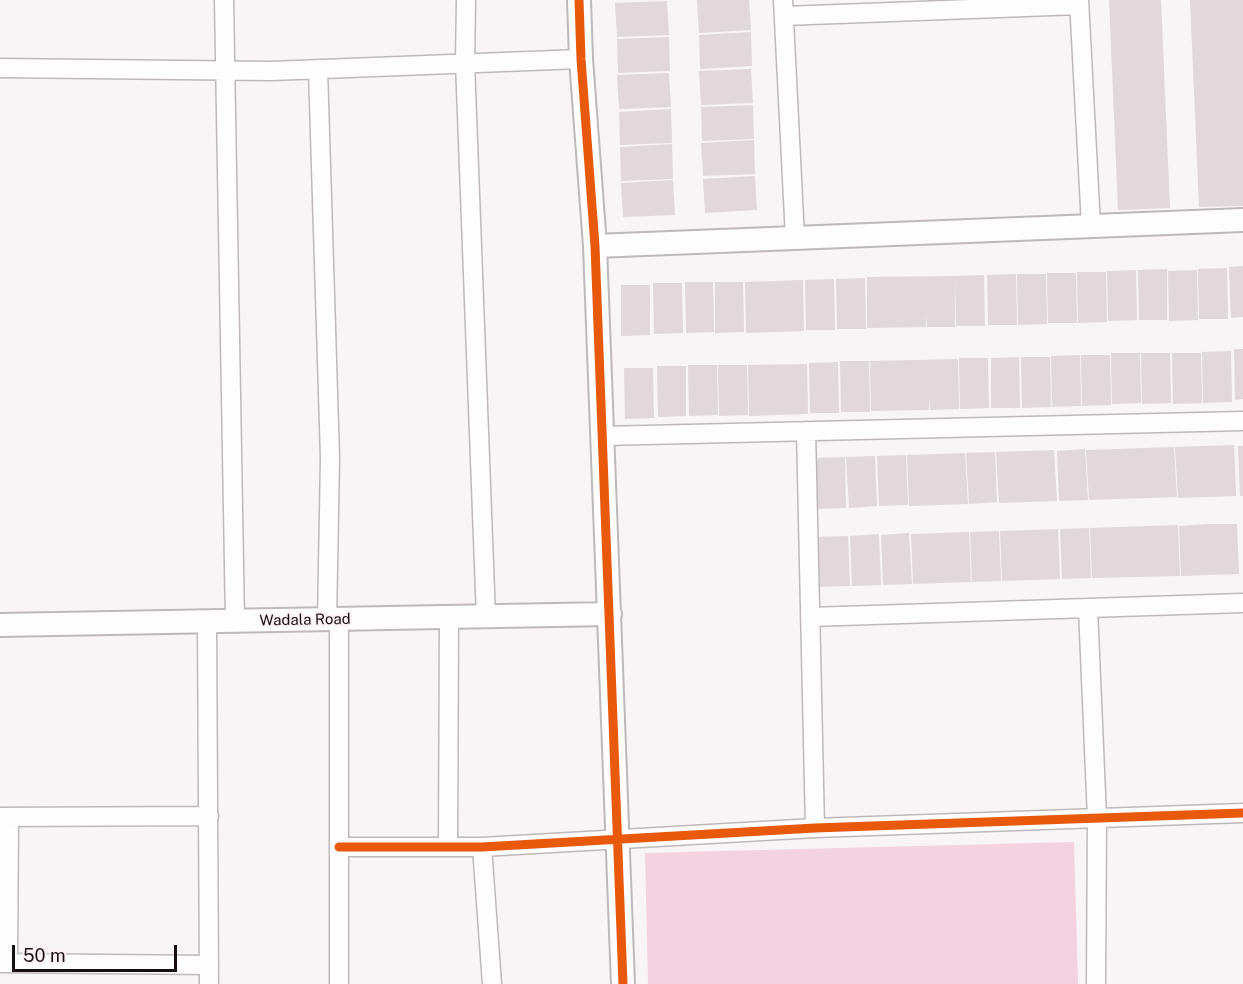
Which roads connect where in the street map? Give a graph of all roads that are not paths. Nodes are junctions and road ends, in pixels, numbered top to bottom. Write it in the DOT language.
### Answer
graph roads {
  1 [pos="224,0"];
  2 [pos="466,0"];
  3 [pos="579,0"];
  4 [pos="1079,2"];
  5 [pos="784,8"];
  6 [pos="581,59"];
  7 [pos="465,62"];
  8 [pos="0,68"];
  9 [pos="318,69"];
  10 [pos="225,71"];
  11 [pos="1243,220"];
  12 [pos="1091,226"];
  13 [pos="795,238"];
  14 [pos="595,246"];
  15 [pos="1243,421"];
  16 [pos="806,431"];
  17 [pos="603,436"];
  18 [pos="1243,603"];
  19 [pos="1088,608"];
  20 [pos="610,614"];
  21 [pos="449,617"];
  22 [pos="810,617"];
  23 [pos="486,618"];
  24 [pos="333,620"];
  25 [pos="235,621"];
  26 [pos="207,622"];
  27 [pos="0,625"];
  28 [pos="1243,813"];
  29 [pos="209,816"];
  30 [pos="5,817"];
  31 [pos="1097,818"];
  32 [pos="815,828"];
  33 [pos="618,838"];
  34 [pos="339,847"];
  35 [pos="482,847"];
  36 [pos="448,848"];
  37 [pos="4,963"];
  38 [pos="209,965"];
  39 [pos="209,984"];
  40 [pos="339,984"];
  41 [pos="492,984"];
  42 [pos="623,984"];
  43 [pos="1096,984"];
  1 -- 10 [label="street"];
  2 -- 7 [label="street"];
  3 -- 6 [label="street"];
  4 -- 5 [label="street"];
  4 -- 12 [label="street"];
  5 -- 13 [label="street"];
  6 -- 7 [label="street"];
  6 -- 14 [label="street"];
  7 -- 9 [label="street"];
  7 -- 23 [label="street"];
  8 -- 10 [label="street"];
  9 -- 10 [label="street"];
  9 -- 24 [label="street"];
  10 -- 25 [label="street"];
  11 -- 12 [label="street"];
  12 -- 13 [label="street"];
  13 -- 14 [label="street"];
  14 -- 17 [label="street"];
  15 -- 16 [label="street"];
  16 -- 17 [label="street"];
  16 -- 22 [label="street"];
  17 -- 20 [label="street"];
  18 -- 19 [label="street"];
  19 -- 22 [label="street"];
  19 -- 31 [label="street"];
  20 -- 23 [label="street, Wadala Road"];
  20 -- 33 [label="street"];
  21 -- 23 [label="street, Wadala Road"];
  21 -- 24 [label="street, Wadala Road"];
  21 -- 36 [label="street"];
  22 -- 32 [label="street"];
  24 -- 25 [label="street, Wadala Road"];
  24 -- 34 [label="street"];
  25 -- 26 [label="street, Wadala Road"];
  26 -- 27 [label="street, Wadala Road"];
  26 -- 29 [label="street"];
  28 -- 31 [label="street"];
  29 -- 30 [label="street"];
  29 -- 38 [label="street"];
  30 -- 37 [label="street"];
  31 -- 32 [label="street"];
  31 -- 43 [label="street"];
  32 -- 33 [label="street"];
  33 -- 35 [label="street"];
  33 -- 42 [label="street"];
  34 -- 36 [label="street"];
  34 -- 40 [label="street"];
  35 -- 36 [label="street"];
  35 -- 41 [label="street"];
  37 -- 38 [label="street"];
  38 -- 39 [label="street"];
}
